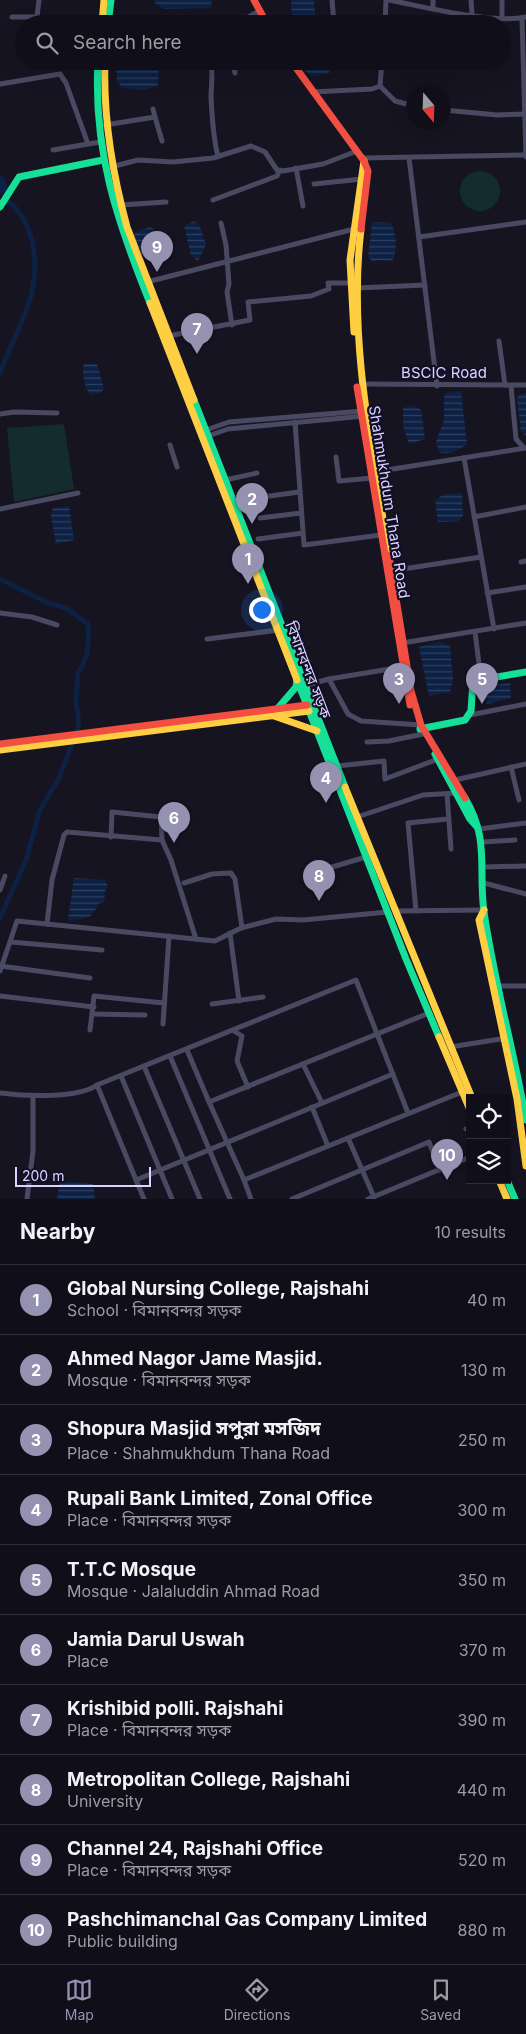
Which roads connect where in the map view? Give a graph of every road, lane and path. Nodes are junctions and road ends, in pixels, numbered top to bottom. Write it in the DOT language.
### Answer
graph roads {
  1 [pos="39,0"];
  2 [pos="104,0"];
  3 [pos="111,0"];
  4 [pos="254,0"];
  5 [pos="332,0"];
  6 [pos="388,0"];
  7 [pos="433,0"];
  8 [pos="471,0"];
  9 [pos="502,0"];
  10 [pos="433,9"];
  11 [pos="259,11"];
  12 [pos="472,14"];
  13 [pos="37,15"];
  14 [pos="103,15"];
  15 [pos="109,15"];
  16 [pos="252,15"];
  17 [pos="261,15"];
  18 [pos="333,15"];
  19 [pos="386,15"];
  20 [pos="480,15"];
  21 [pos="502,15"];
  22 [pos="524,17"];
  23 [pos="511,18"];
  24 [pos="98,70"];
  25 [pos="105,70"];
  26 [pos="212,70"];
  27 [pos="234,70"];
  28 [pos="296,70"];
  29 [pos="381,70"];
  30 [pos="235,73"];
  31 [pos="0,84"];
  32 [pos="380,86"];
  33 [pos="312,92"];
  34 [pos="406,104"];
  35 [pos="152,109"];
  36 [pos="451,111"];
  37 [pos="524,114"];
  38 [pos="154,117"];
  39 [pos="105,125"];
  40 [pos="162,141"];
  41 [pos="100,142"];
  42 [pos="88,144"];
  43 [pos="52,150"];
  44 [pos="357,152"];
  45 [pos="218,156"];
  46 [pos="526,156"];
  47 [pos="409,158"];
  48 [pos="103,160"];
  49 [pos="363,160"];
  50 [pos="111,167"];
  51 [pos="296,168"];
  52 [pos="280,170"];
  53 [pos="362,179"];
  54 [pos="314,184"];
  55 [pos="213,200"];
  56 [pos="166,202"];
  57 [pos="121,205"];
  58 [pos="303,206"];
  59 [pos="0,207"];
  60 [pos="526,222"];
  61 [pos="221,223"];
  62 [pos="354,229"];
  63 [pos="419,237"];
  64 [pos="226,261"];
  65 [pos="148,282"];
  66 [pos="354,285"];
  67 [pos="424,286"];
  68 [pos="232,324"];
  69 [pos="168,336"];
  70 [pos="499,341"];
  71 [pos="362,384"];
  72 [pos="505,385"];
  73 [pos="526,385"];
  74 [pos="437,386"];
  75 [pos="512,386"];
  76 [pos="191,402"];
  77 [pos="57,413"];
  78 [pos="363,413"];
  79 [pos="0,414"];
  80 [pos="294,422"];
  81 [pos="207,433"];
  82 [pos="170,445"];
  83 [pos="525,448"];
  84 [pos="336,457"];
  85 [pos="464,458"];
  86 [pos="177,467"];
  87 [pos="257,473"];
  88 [pos="373,474"];
  89 [pos="225,480"];
  90 [pos="299,492"];
  91 [pos="78,493"];
  92 [pos="255,498"];
  93 [pos="526,507"];
  94 [pos="0,509"];
  95 [pos="301,513"];
  96 [pos="474,517"];
  97 [pos="260,518"];
  98 [pos="303,533"];
  99 [pos="381,535"];
  100 [pos="258,538"];
  101 [pos="481,557"];
  102 [pos="389,571"];
  103 [pos="526,587"];
  104 [pos="487,593"];
  105 [pos="0,613"];
  106 [pos="526,623"];
  107 [pos="57,625"];
  108 [pos="494,629"];
  109 [pos="279,630"];
  110 [pos="475,632"];
  111 [pos="208,639"];
  112 [pos="401,643"];
  113 [pos="479,664"];
  114 [pos="402,667"];
  115 [pos="526,672"];
  116 [pos="329,679"];
  117 [pos="297,680"];
  118 [pos="306,685"];
  119 [pos="526,704"];
  120 [pos="278,708"];
  121 [pos="308,708"];
  122 [pos="272,715"];
  123 [pos="470,716"];
  124 [pos="421,728"];
  125 [pos="317,731"];
  126 [pos="82,736"];
  127 [pos="68,738"];
  128 [pos="367,742"];
  129 [pos="0,744"];
  130 [pos="0,750"];
  131 [pos="438,759"];
  132 [pos="526,764"];
  133 [pos="337,766"];
  134 [pos="511,767"];
  135 [pos="455,780"];
  136 [pos="456,793"];
  137 [pos="447,794"];
  138 [pos="519,800"];
  139 [pos="358,817"];
  140 [pos="448,819"];
  141 [pos="526,823"];
  142 [pos="479,828"];
  143 [pos="111,837"];
  144 [pos="162,840"];
  145 [pos="515,840"];
  146 [pos="483,842"];
  147 [pos="451,849"];
  148 [pos="366,857"];
  149 [pos="526,866"];
  150 [pos="483,867"];
  151 [pos="327,872"];
  152 [pos="5,876"];
  153 [pos="184,883"];
  154 [pos="484,883"];
  155 [pos="0,890"];
  156 [pos="526,894"];
  157 [pos="484,910"];
  158 [pos="416,911"];
  159 [pos="392,912"];
  160 [pos="47,924"];
  161 [pos="242,928"];
  162 [pos="230,933"];
  163 [pos="169,936"];
  164 [pos="196,939"];
  165 [pos="11,942"];
  166 [pos="102,950"];
  167 [pos="0,967"];
  168 [pos="90,978"];
  169 [pos="494,986"];
  170 [pos="526,986"];
  171 [pos="0,996"];
  172 [pos="263,997"];
  173 [pos="239,1001"];
  174 [pos="164,1003"];
  175 [pos="212,1004"];
  176 [pos="94,1007"];
  177 [pos="429,1013"];
  178 [pos="93,1014"];
  179 [pos="145,1015"];
  180 [pos="163,1024"];
  181 [pos="90,1030"];
  182 [pos="234,1031"];
  183 [pos="377,1035"];
  184 [pos="506,1038"];
  185 [pos="450,1047"];
  186 [pos="187,1050"];
  187 [pos="170,1056"];
  188 [pos="303,1064"];
  189 [pos="144,1066"];
  190 [pos="392,1074"];
  191 [pos="121,1076"];
  192 [pos="97,1085"];
  193 [pos="248,1087"];
  194 [pos="462,1092"];
  195 [pos="0,1093"];
  196 [pos="470,1094"];
  197 [pos="33,1097"];
  198 [pos="466,1101"];
  199 [pos="209,1102"];
  200 [pos="322,1103"];
  201 [pos="312,1108"];
  202 [pos="408,1113"];
  203 [pos="526,1120"];
  204 [pos="348,1138"];
  205 [pos="227,1143"];
  206 [pos="328,1146"];
  207 [pos="209,1150"];
  208 [pos="466,1159"];
  209 [pos="184,1160"];
  210 [pos="526,1166"];
  211 [pos="160,1170"];
  212 [pos="363,1170"];
  213 [pos="440,1170"];
  214 [pos="136,1180"];
  215 [pos="244,1180"];
  216 [pos="501,1184"];
  217 [pos="509,1184"];
  218 [pos="371,1198"];
  219 [pos="28,1199"];
  220 [pos="144,1199"];
  221 [pos="172,1199"];
  222 [pos="200,1199"];
  223 [pos="230,1199"];
  224 [pos="251,1199"];
  225 [pos="292,1199"];
  226 [pos="507,1199"];
  227 [pos="515,1199"];
  1 -- 13 [label="street"];
  2 -- 14 [label="main road"];
  3 -- 15 [label="main road"];
  4 -- 11 [label="main road"];
  5 -- 18 [label="street"];
  6 -- 10 [label="street"];
  6 -- 19 [label="street"];
  7 -- 10 [label="street"];
  8 -- 12 [label="street"];
  9 -- 21 [label="street"];
  10 -- 12 [label="street"];
  11 -- 16 [label="street"];
  11 -- 17 [label="main road"];
  12 -- 20 [label="street"];
  22 -- 23 [label="street"];
  22 -- 37 [label="street"];
  24 -- 41 [label="main road, বিমানবন্দর সড়ক"];
  25 -- 39 [label="main road, বিমানবন্দর সড়ক"];
  26 -- 45 [label="street"];
  27 -- 30 [label="street"];
  28 -- 33 [label="main road"];
  29 -- 32 [label="street"];
  31 -- 42 [label="street"];
  32 -- 33 [label="street"];
  32 -- 34 [label="street"];
  33 -- 44 [label="main road"];
  35 -- 38 [label="street"];
  36 -- 37 [label="street"];
  37 -- 46 [label="street"];
  38 -- 39 [label="street"];
  38 -- 40 [label="street"];
  39 -- 50 [label="main road, বিমানবন্দর সড়ক"];
  41 -- 42 [label="street"];
  41 -- 48 [label="main road, বিমানবন্দর সড়ক"];
  42 -- 43 [label="street"];
  44 -- 49 [label="main road"];
  44 -- 51 [label="street"];
  45 -- 50 [label="street"];
  45 -- 52 [label="street"];
  46 -- 47 [label="street"];
  47 -- 49 [label="street"];
  47 -- 63 [label="street"];
  48 -- 59 [label="main road"];
  48 -- 76 [label="main road, বিমানবন্দর সড়ক"];
  49 -- 53 [label="main road, Shahmukhdum Thana Road"];
  49 -- 66 [label="main road, Shahmukhdum Thana Road"];
  50 -- 57 [label="main road, বিমানবন্দর সড়ক"];
  51 -- 52 [label="street"];
  51 -- 58 [label="street"];
  52 -- 55 [label="street"];
  53 -- 54 [label="street"];
  53 -- 62 [label="main road, Shahmukhdum Thana Road"];
  56 -- 57 [label="street"];
  57 -- 65 [label="main road, বিমানবন্দর সড়ক"];
  60 -- 63 [label="street"];
  61 -- 64 [label="street"];
  62 -- 64 [label="street"];
  62 -- 66 [label="main road, Shahmukhdum Thana Road"];
  63 -- 67 [label="street"];
  64 -- 65 [label="street"];
  64 -- 68 [label="street"];
  65 -- 69 [label="main road, বিমানবন্দর সড়ক"];
  66 -- 67 [label="street"];
  66 -- 68 [label="street"];
  66 -- 71 [label="main road, Shahmukhdum Thana Road"];
  66 -- 78 [label="main road, Shahmukhdum Thana Road"];
  67 -- 74 [label="street"];
  68 -- 69 [label="street"];
  69 -- 76 [label="main road, বিমানবন্দর সড়ক"];
  70 -- 72 [label="street"];
  71 -- 74 [label="street, BSCIC Road"];
  71 -- 78 [label="main road, Shahmukhdum Thana Road"];
  72 -- 74 [label="street, BSCIC Road"];
  72 -- 75 [label="street, BSCIC Road"];
  73 -- 75 [label="street, BSCIC Road"];
  75 -- 83 [label="street"];
  76 -- 81 [label="main road, বিমানবন্দর সড়ক"];
  76 -- 109 [label="main road, বিমানবন্দর সড়ক"];
  77 -- 79 [label="street"];
  78 -- 80 [label="street"];
  78 -- 81 [label="street"];
  78 -- 88 [label="main road, Shahmukhdum Thana Road"];
  80 -- 81 [label="street"];
  80 -- 90 [label="street"];
  81 -- 89 [label="main road, বিমানবন্দর সড়ক"];
  82 -- 86 [label="street"];
  83 -- 85 [label="street"];
  84 -- 88 [label="street"];
  85 -- 88 [label="street"];
  85 -- 96 [label="street"];
  87 -- 89 [label="street"];
  88 -- 99 [label="main road, Shahmukhdum Thana Road"];
  88 -- 102 [label="main road, Shahmukhdum Thana Road"];
  89 -- 118 [label="main road, বিমানবন্দর সড়ক"];
  90 -- 92 [label="street"];
  90 -- 95 [label="street"];
  91 -- 94 [label="street"];
  93 -- 96 [label="street"];
  95 -- 97 [label="street"];
  95 -- 98 [label="street"];
  96 -- 101 [label="street"];
  98 -- 99 [label="street"];
  98 -- 100 [label="street"];
  99 -- 102 [label="main road, Shahmukhdum Thana Road"];
  101 -- 102 [label="street"];
  101 -- 104 [label="street"];
  102 -- 112 [label="main road, Shahmukhdum Thana Road"];
  103 -- 104 [label="street"];
  104 -- 108 [label="street"];
  105 -- 107 [label="street"];
  106 -- 108 [label="street"];
  108 -- 110 [label="street"];
  109 -- 111 [label="street"];
  109 -- 117 [label="main road, বিমানবন্দর সড়ক"];
  110 -- 112 [label="street"];
  110 -- 113 [label="street"];
  112 -- 114 [label="main road, Shahmukhdum Thana Road"];
  112 -- 124 [label="main road, Shahmukhdum Thana Road"];
  114 -- 116 [label="street"];
  114 -- 124 [label="main road, Shahmukhdum Thana Road"];
  115 -- 123 [label="main road"];
  116 -- 118 [label="street"];
  116 -- 124 [label="street"];
  117 -- 120 [label="main road"];
  117 -- 121 [label="main road, বিমানবন্দর সড়ক"];
  118 -- 133 [label="main road, বিমানবন্দর সড়ক"];
  119 -- 123 [label="street"];
  120 -- 121 [label="main road"];
  120 -- 126 [label="main road"];
  121 -- 122 [label="main road"];
  121 -- 125 [label="main road, বিমানবন্দর সড়ক"];
  122 -- 125 [label="main road"];
  122 -- 126 [label="main road"];
  123 -- 124 [label="main road"];
  124 -- 128 [label="street"];
  124 -- 131 [label="main road, Shahmukhdum Thana Road"];
  124 -- 135 [label="main road, Shahmukhdum Thana Road"];
  125 -- 148 [label="main road, বিমানবন্দর সড়ক"];
  126 -- 127 [label="main road"];
  127 -- 129 [label="main road"];
  127 -- 130 [label="main road"];
  131 -- 133 [label="street"];
  131 -- 136 [label="main road, Shahmukhdum Thana Road"];
  132 -- 134 [label="street"];
  133 -- 139 [label="main road, বিমানবন্দর সড়ক"];
  134 -- 135 [label="street"];
  134 -- 138 [label="street"];
  135 -- 142 [label="main road, Shahmukhdum Thana Road"];
  136 -- 137 [label="street"];
  136 -- 142 [label="main road, Shahmukhdum Thana Road"];
  137 -- 139 [label="street"];
  137 -- 140 [label="street"];
  139 -- 159 [label="main road, বিমানবন্দর সড়ক"];
  140 -- 147 [label="street"];
  140 -- 158 [label="street"];
  141 -- 142 [label="street"];
  142 -- 146 [label="main road, Shahmukhdum Thana Road"];
  143 -- 144 [label="street"];
  143 -- 144 [label="street"];
  143 -- 160 [label="street"];
  144 -- 164 [label="street"];
  145 -- 146 [label="street"];
  146 -- 150 [label="main road, Shahmukhdum Thana Road"];
  148 -- 151 [label="street"];
  148 -- 159 [label="main road, বিমানবন্দর সড়ক"];
  149 -- 150 [label="street"];
  150 -- 154 [label="main road, Shahmukhdum Thana Road"];
  152 -- 155 [label="street"];
  153 -- 161 [label="street"];
  154 -- 156 [label="street"];
  154 -- 157 [label="main road, Shahmukhdum Thana Road"];
  157 -- 158 [label="street"];
  157 -- 169 [label="main road, Shahmukhdum Thana Road"];
  158 -- 159 [label="street"];
  159 -- 161 [label="street"];
  159 -- 177 [label="main road, বিমানবন্দর সড়ক"];
  159 -- 185 [label="main road, বিমানবন্দর সড়ক"];
  160 -- 163 [label="street"];
  160 -- 165 [label="street"];
  161 -- 162 [label="street"];
  162 -- 164 [label="street"];
  162 -- 173 [label="street"];
  163 -- 164 [label="street"];
  163 -- 174 [label="street"];
  165 -- 166 [label="street"];
  165 -- 167 [label="street"];
  167 -- 168 [label="street"];
  169 -- 170 [label="street"];
  169 -- 184 [label="main road, Shahmukhdum Thana Road"];
  171 -- 176 [label="street"];
  172 -- 173 [label="street"];
  173 -- 175 [label="street"];
  174 -- 176 [label="street"];
  174 -- 180 [label="street"];
  176 -- 178 [label="street"];
  177 -- 183 [label="street"];
  177 -- 194 [label="main road, বিমানবন্দর সড়ক"];
  178 -- 179 [label="street"];
  178 -- 181 [label="street"];
  182 -- 183 [label="street"];
  182 -- 186 [label="street"];
  182 -- 193 [label="street"];
  183 -- 188 [label="street"];
  183 -- 190 [label="street"];
  184 -- 185 [label="street"];
  184 -- 203 [label="main road, Shahmukhdum Thana Road"];
  184 -- 210 [label="main road, Shahmukhdum Thana Road"];
  185 -- 196 [label="main road, বিমানবন্দর সড়ক"];
  186 -- 187 [label="street"];
  186 -- 199 [label="street"];
  187 -- 189 [label="street"];
  187 -- 207 [label="street"];
  188 -- 193 [label="street"];
  188 -- 200 [label="street"];
  189 -- 191 [label="street"];
  189 -- 209 [label="street"];
  190 -- 200 [label="street"];
  190 -- 202 [label="street"];
  191 -- 192 [label="street"];
  191 -- 211 [label="street"];
  192 -- 197 [label="street"];
  192 -- 214 [label="street"];
  193 -- 199 [label="street"];
  194 -- 198 [label="main road, বিমানবন্দর সড়ক"];
  194 -- 202 [label="street"];
  195 -- 197 [label="street"];
  197 -- 219 [label="street"];
  199 -- 205 [label="street"];
  200 -- 201 [label="street"];
  201 -- 205 [label="street"];
  201 -- 206 [label="street"];
  202 -- 204 [label="street"];
  204 -- 206 [label="street"];
  204 -- 212 [label="street"];
  205 -- 207 [label="street"];
  205 -- 215 [label="street"];
  206 -- 215 [label="street"];
  207 -- 209 [label="street"];
  207 -- 223 [label="street"];
  208 -- 213 [label="street"];
  209 -- 211 [label="street"];
  209 -- 222 [label="street"];
  211 -- 214 [label="street"];
  211 -- 221 [label="street"];
  212 -- 213 [label="street"];
  212 -- 218 [label="street"];
  212 -- 225 [label="street"];
  213 -- 218 [label="street"];
  214 -- 220 [label="street"];
  215 -- 224 [label="street"];
  216 -- 226 [label="main road"];
  217 -- 227 [label="main road"];
}
